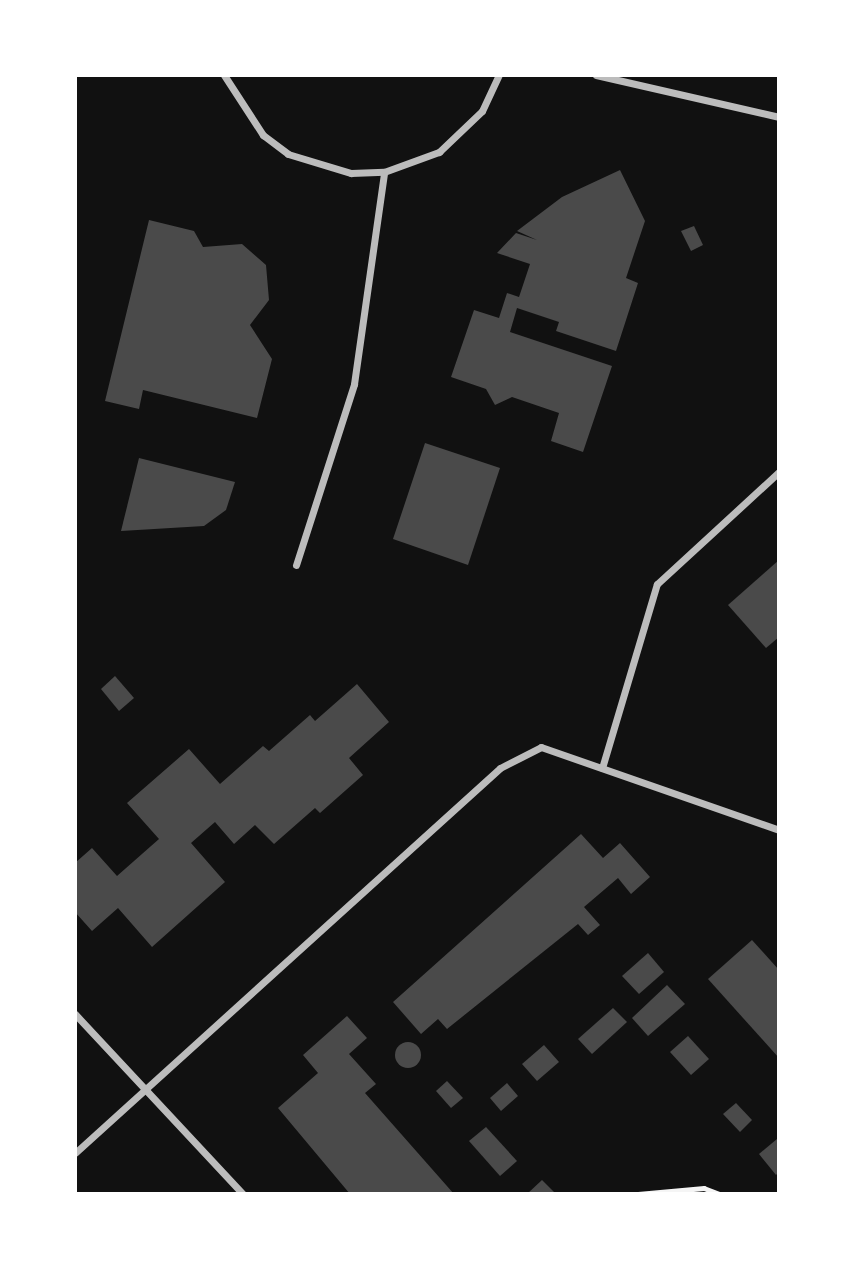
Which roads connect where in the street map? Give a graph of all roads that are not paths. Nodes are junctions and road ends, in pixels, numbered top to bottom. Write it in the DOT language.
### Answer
graph roads {
  1 [pos="224,75"];
  2 [pos="499,75"];
  3 [pos="596,75"];
  4 [pos="779,117"];
  5 [pos="384,172"];
  6 [pos="779,472"];
  7 [pos="296,565"];
  8 [pos="602,768"];
  9 [pos="779,830"];
  10 [pos="75,1014"];
  11 [pos="148,1094"];
  12 [pos="75,1153"];
  13 [pos="243,1194"];
  1 -- 5 [label="street"];
  2 -- 5 [label="street"];
  3 -- 4 [label="street"];
  5 -- 7 [label="street"];
  6 -- 8 [label="street"];
  8 -- 9 [label="street"];
  8 -- 11 [label="street"];
  10 -- 11 [label="street"];
  11 -- 12 [label="street"];
  11 -- 13 [label="street"];
}
